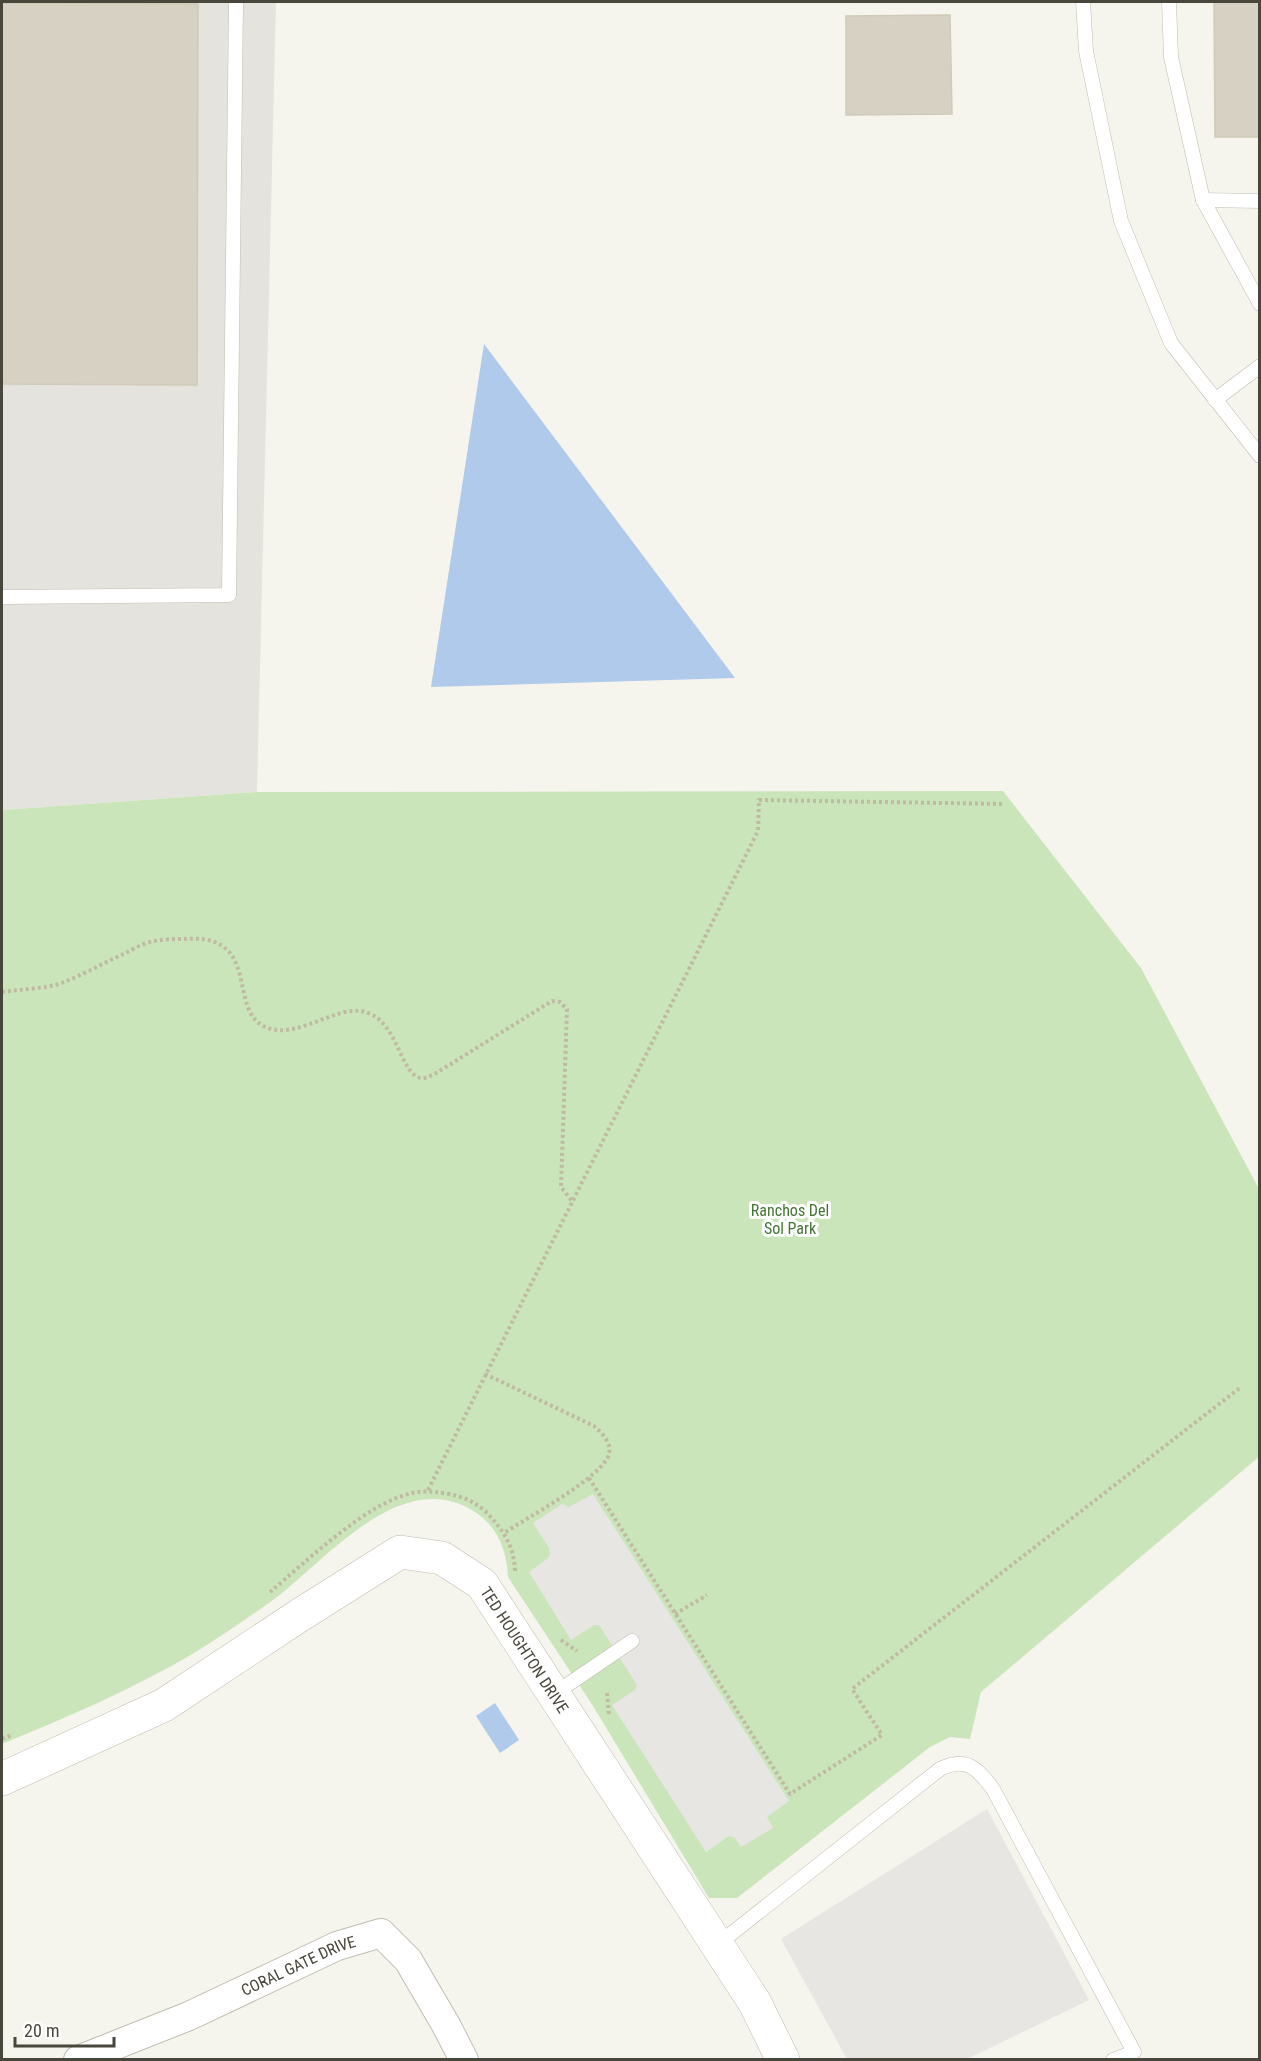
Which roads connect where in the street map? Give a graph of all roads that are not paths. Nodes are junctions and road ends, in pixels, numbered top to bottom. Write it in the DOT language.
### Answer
graph roads {
  1 [pos="236,2"];
  2 [pos="1083,2"];
  3 [pos="1169,2"];
  4 [pos="1203,200"];
  5 [pos="1260,201"];
  6 [pos="1260,304"];
  7 [pos="1260,366"];
  8 [pos="1215,400"];
  9 [pos="1260,456"];
  10 [pos="2,597"];
  11 [pos="632,1641"];
  12 [pos="553,1694"];
  13 [pos="2,1779"];
  14 [pos="717,1945"];
  15 [pos="1136,2056"];
  16 [pos="78,2060"];
  17 [pos="464,2060"];
  18 [pos="783,2060"];
  19 [pos="1113,2060"];
  1 -- 10 [label="lane"];
  2 -- 8 [label="lane"];
  3 -- 4 [label="lane"];
  4 -- 5 [label="lane"];
  4 -- 6 [label="lane"];
  7 -- 8 [label="lane"];
  8 -- 9 [label="lane"];
  11 -- 12 [label="lane"];
  12 -- 13 [label="street, TED HOUGHTON DRIVE"];
  12 -- 14 [label="street, TED HOUGHTON DRIVE"];
  14 -- 15 [label="lane"];
  14 -- 18 [label="street, TED HOUGHTON DRIVE"];
  15 -- 19 [label="lane"];
  16 -- 17 [label="street, CORAL GATE DRIVE"];
}
